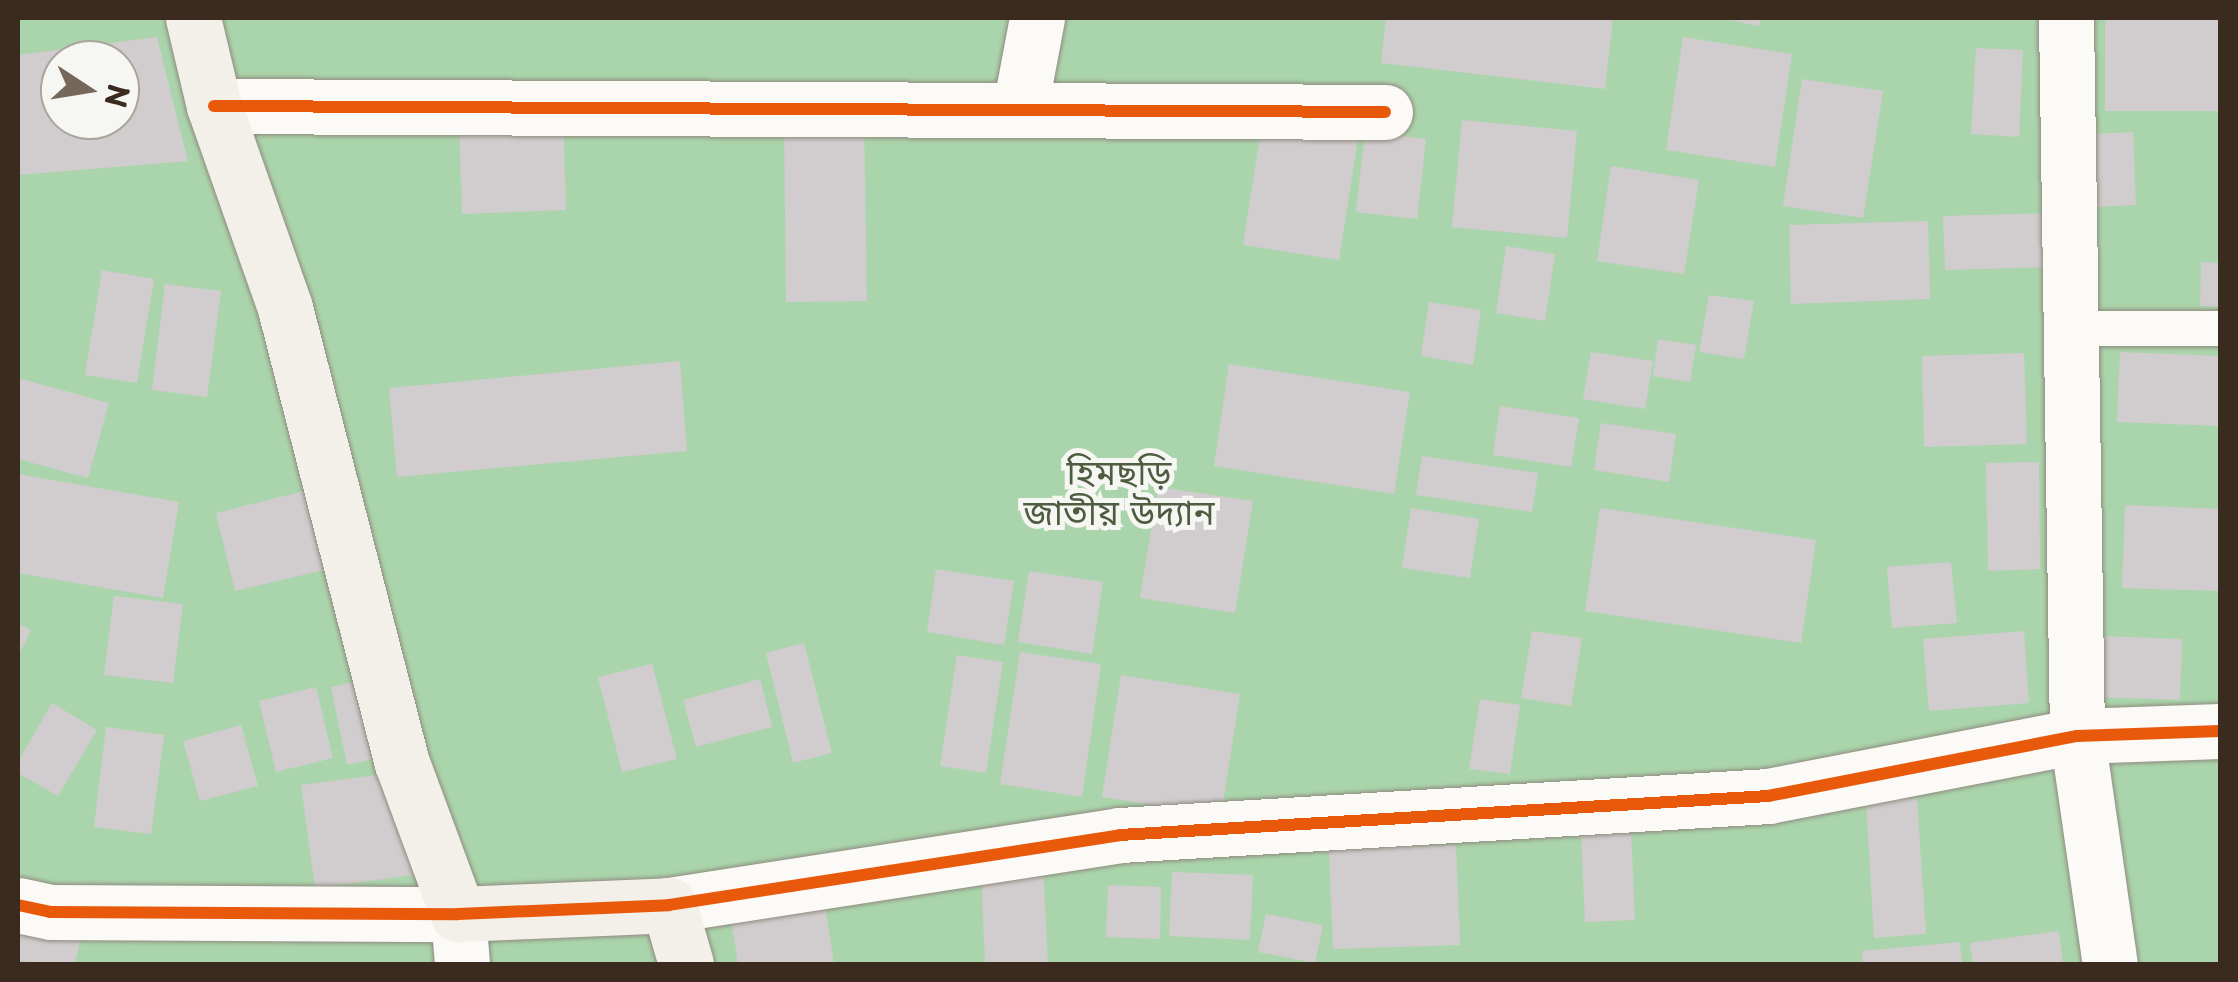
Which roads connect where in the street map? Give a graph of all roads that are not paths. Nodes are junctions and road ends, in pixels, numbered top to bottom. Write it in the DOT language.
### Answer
graph roads {
  1 [pos="193,18"];
  2 [pos="1037,18"];
  3 [pos="2066,18"];
  4 [pos="214,106"];
  5 [pos="1020,108"];
  6 [pos="1385,112"];
  7 [pos="2070,328"];
  8 [pos="2220,328"];
  9 [pos="2220,730"];
  10 [pos="2077,736"];
  11 [pos="18,905"];
  12 [pos="669,905"];
  13 [pos="460,939"];
  14 [pos="686,964"];
  15 [pos="2110,964"];
  1 -- 4 [label="street"];
  2 -- 5 [label="street"];
  3 -- 7 [label="street"];
  4 -- 5 [label="street"];
  4 -- 13 [label="street"];
  5 -- 6 [label="street"];
  7 -- 8 [label="lane"];
  7 -- 10 [label="street"];
  9 -- 10 [label="street"];
  10 -- 12 [label="street"];
  10 -- 15 [label="street"];
  11 -- 13 [label="street"];
  12 -- 13 [label="street"];
  12 -- 14 [label="street"];
}
